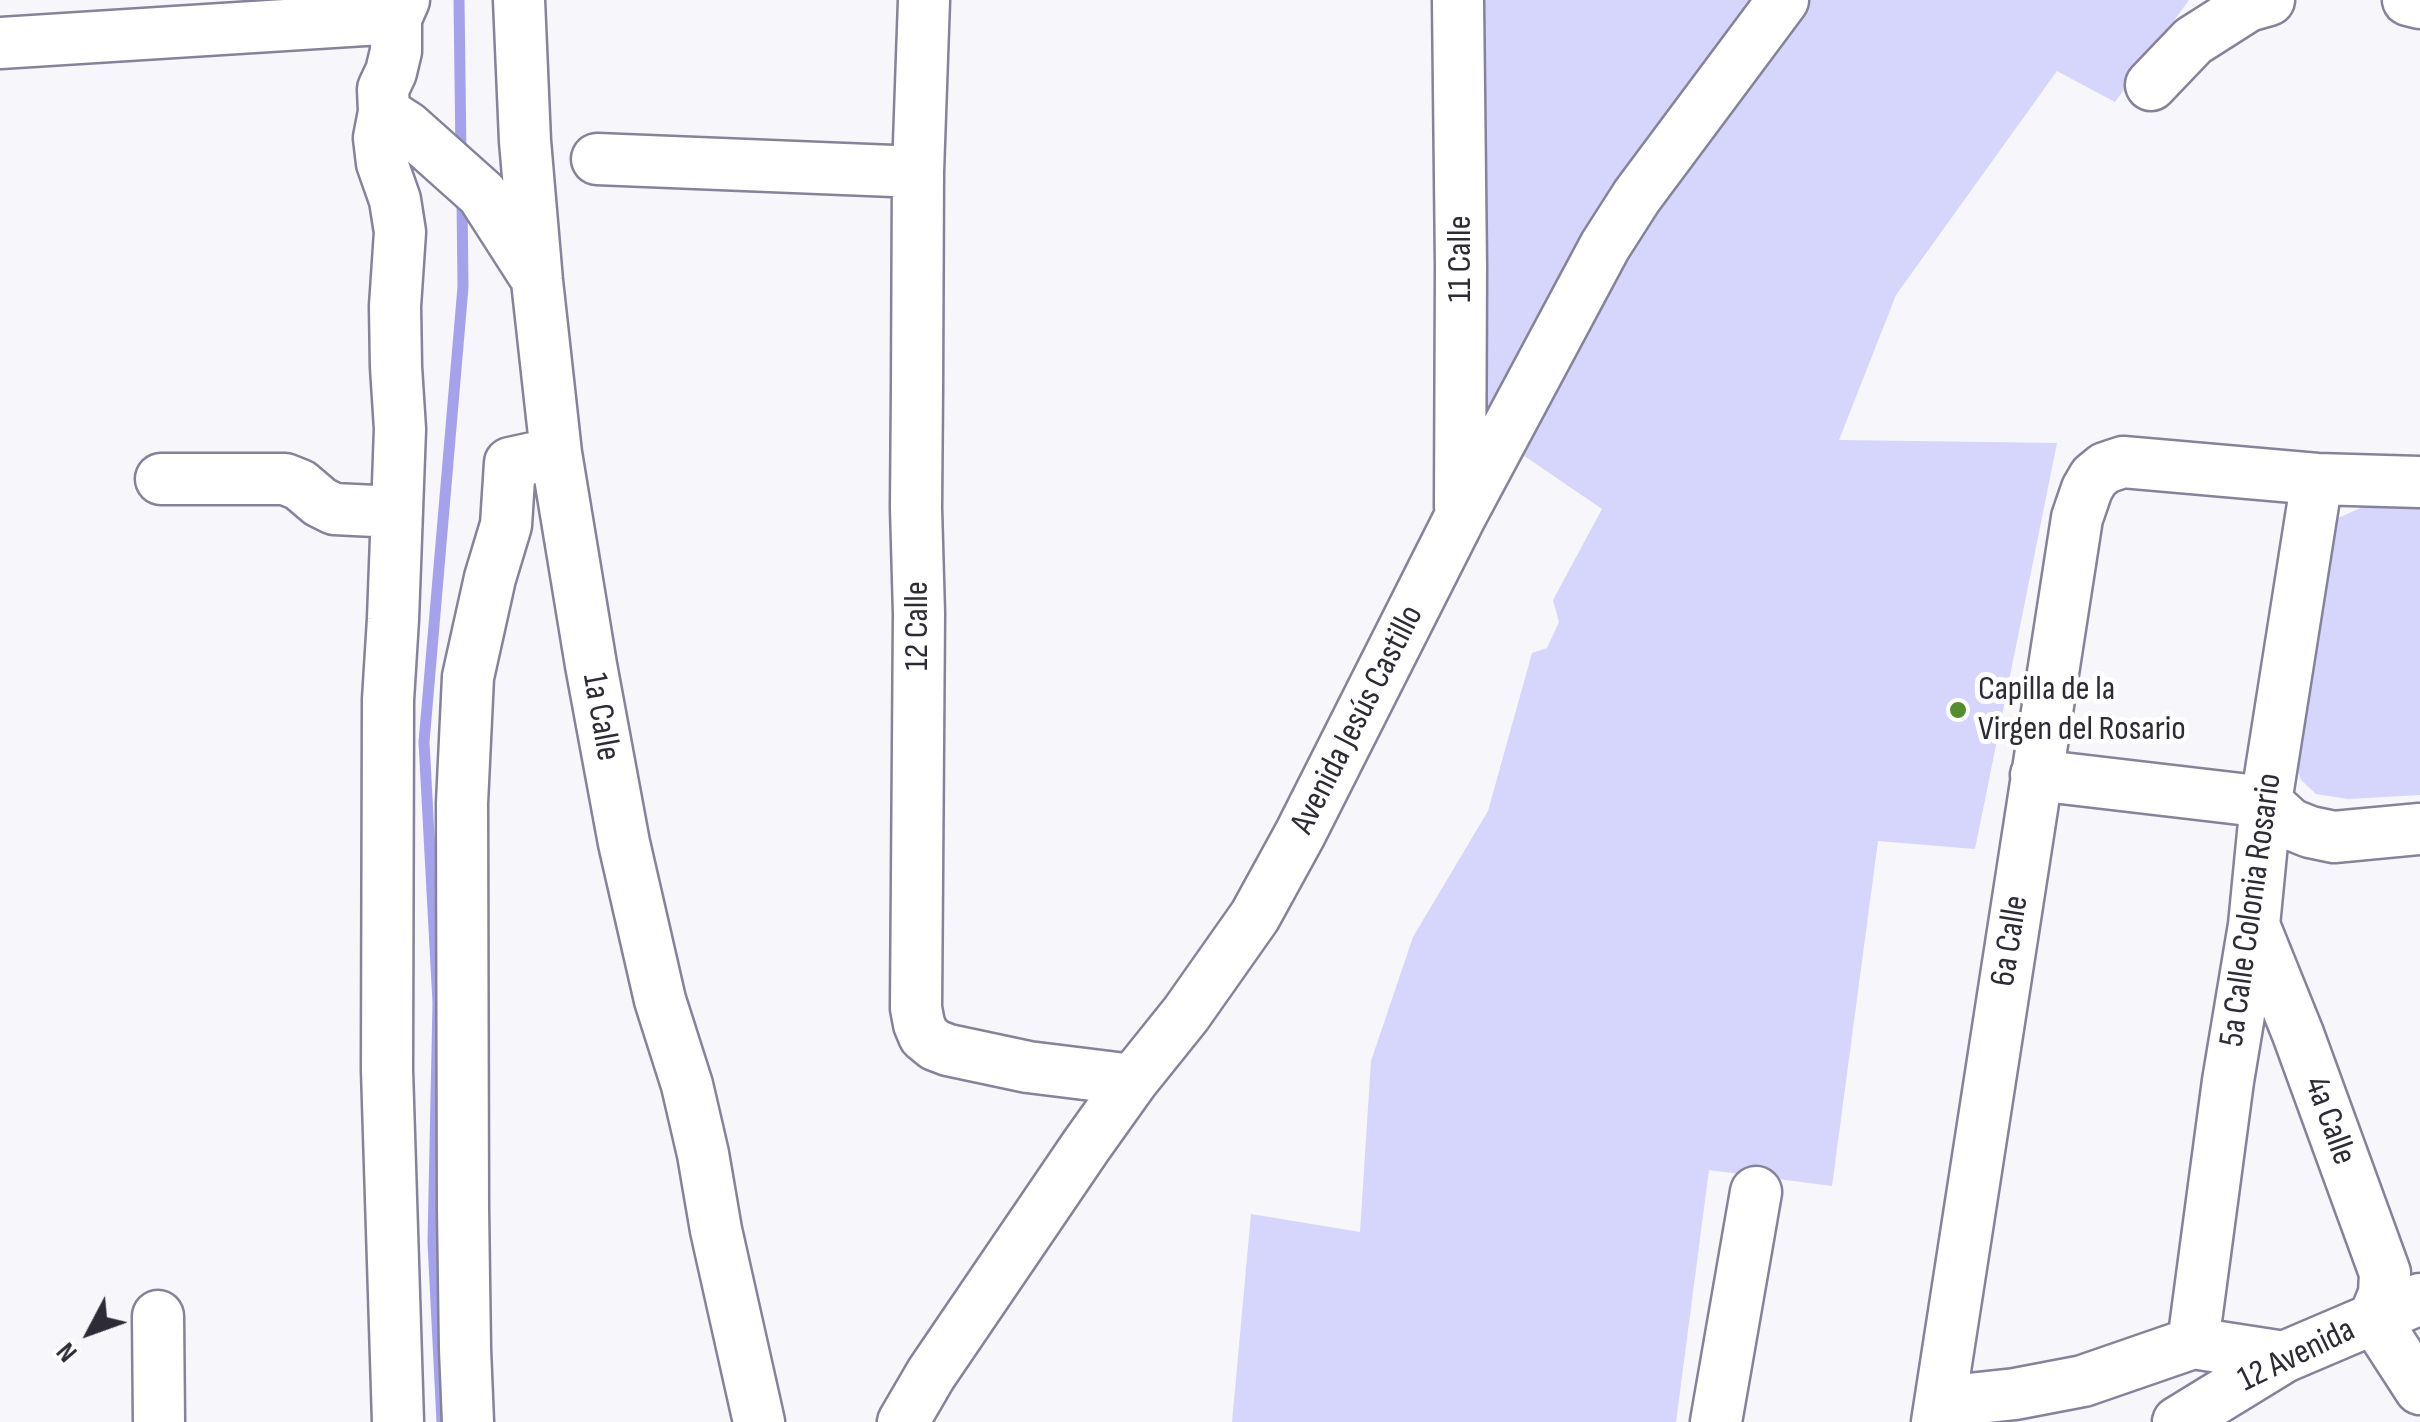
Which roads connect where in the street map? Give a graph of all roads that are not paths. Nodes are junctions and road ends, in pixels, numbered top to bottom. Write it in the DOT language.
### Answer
graph roads {
  1 [pos="519,0"];
  2 [pos="924,0"];
  3 [pos="1458,0"];
  4 [pos="1783,0"];
  5 [pos="2269,0"];
  6 [pos="2408,0"];
  7 [pos="2420,3"];
  8 [pos="400,9"];
  9 [pos="0,43"];
  10 [pos="2152,85"];
  11 [pos="396,119"];
  12 [pos="597,158"];
  13 [pos="918,172"];
  14 [pos="537,281"];
  15 [pos="556,453"];
  16 [pos="161,479"];
  17 [pos="2317,479"];
  18 [pos="2420,482"];
  19 [pos="396,512"];
  20 [pos="1460,517"];
  21 [pos="2036,775"];
  22 [pos="2266,802"];
  23 [pos="2420,829"];
  24 [pos="2254,925"];
  25 [pos="1133,1080"];
  26 [pos="1756,1192"];
  27 [pos="2420,1299"];
  28 [pos="158,1316"];
  29 [pos="2374,1318"];
  30 [pos="2193,1342"];
  31 [pos="2284,1356"];
  32 [pos="2420,1389"];
  33 [pos="1939,1412"];
  34 [pos="160,1422"];
  35 [pos="398,1422"];
  36 [pos="468,1422"];
  37 [pos="759,1422"];
  38 [pos="903,1422"];
  39 [pos="1716,1422"];
  40 [pos="2178,1422"];
  1 -- 14 [label="street, 1a Calle"];
  2 -- 13 [label="street, 12 Calle"];
  3 -- 20 [label="street, 11 Calle"];
  4 -- 20 [label="street, Avenida Jesús Castillo"];
  5 -- 10 [label="street"];
  6 -- 7 [label="street"];
  8 -- 9 [label="street"];
  8 -- 11 [label="street"];
  11 -- 14 [label="street"];
  11 -- 19 [label="street"];
  12 -- 13 [label="street"];
  13 -- 25 [label="street, 12 Calle"];
  14 -- 15 [label="street, 1a Calle"];
  15 -- 36 [label="street"];
  15 -- 37 [label="street, 1a Calle"];
  16 -- 19 [label="street"];
  17 -- 18 [label="street"];
  17 -- 21 [label="street, 6a Calle"];
  17 -- 22 [label="street, 5a Calle Colonia Rosario"];
  19 -- 35 [label="street"];
  20 -- 25 [label="street, Avenida Jesús Castillo"];
  21 -- 22 [label="street"];
  21 -- 33 [label="street, 6a Calle"];
  22 -- 23 [label="street"];
  22 -- 24 [label="street, 5a Calle Colonia Rosario"];
  24 -- 29 [label="street, 4a Calle"];
  24 -- 30 [label="street, 5a Calle Colonia Rosario"];
  25 -- 38 [label="street, Avenida Jesús Castillo"];
  26 -- 39 [label="street"];
  27 -- 29 [label="street, 12 Avenida"];
  28 -- 34 [label="street"];
  29 -- 31 [label="street, 12 Avenida"];
  29 -- 32 [label="street"];
  30 -- 31 [label="street"];
  30 -- 33 [label="street"];
  31 -- 40 [label="street, 12 Avenida"];
}
